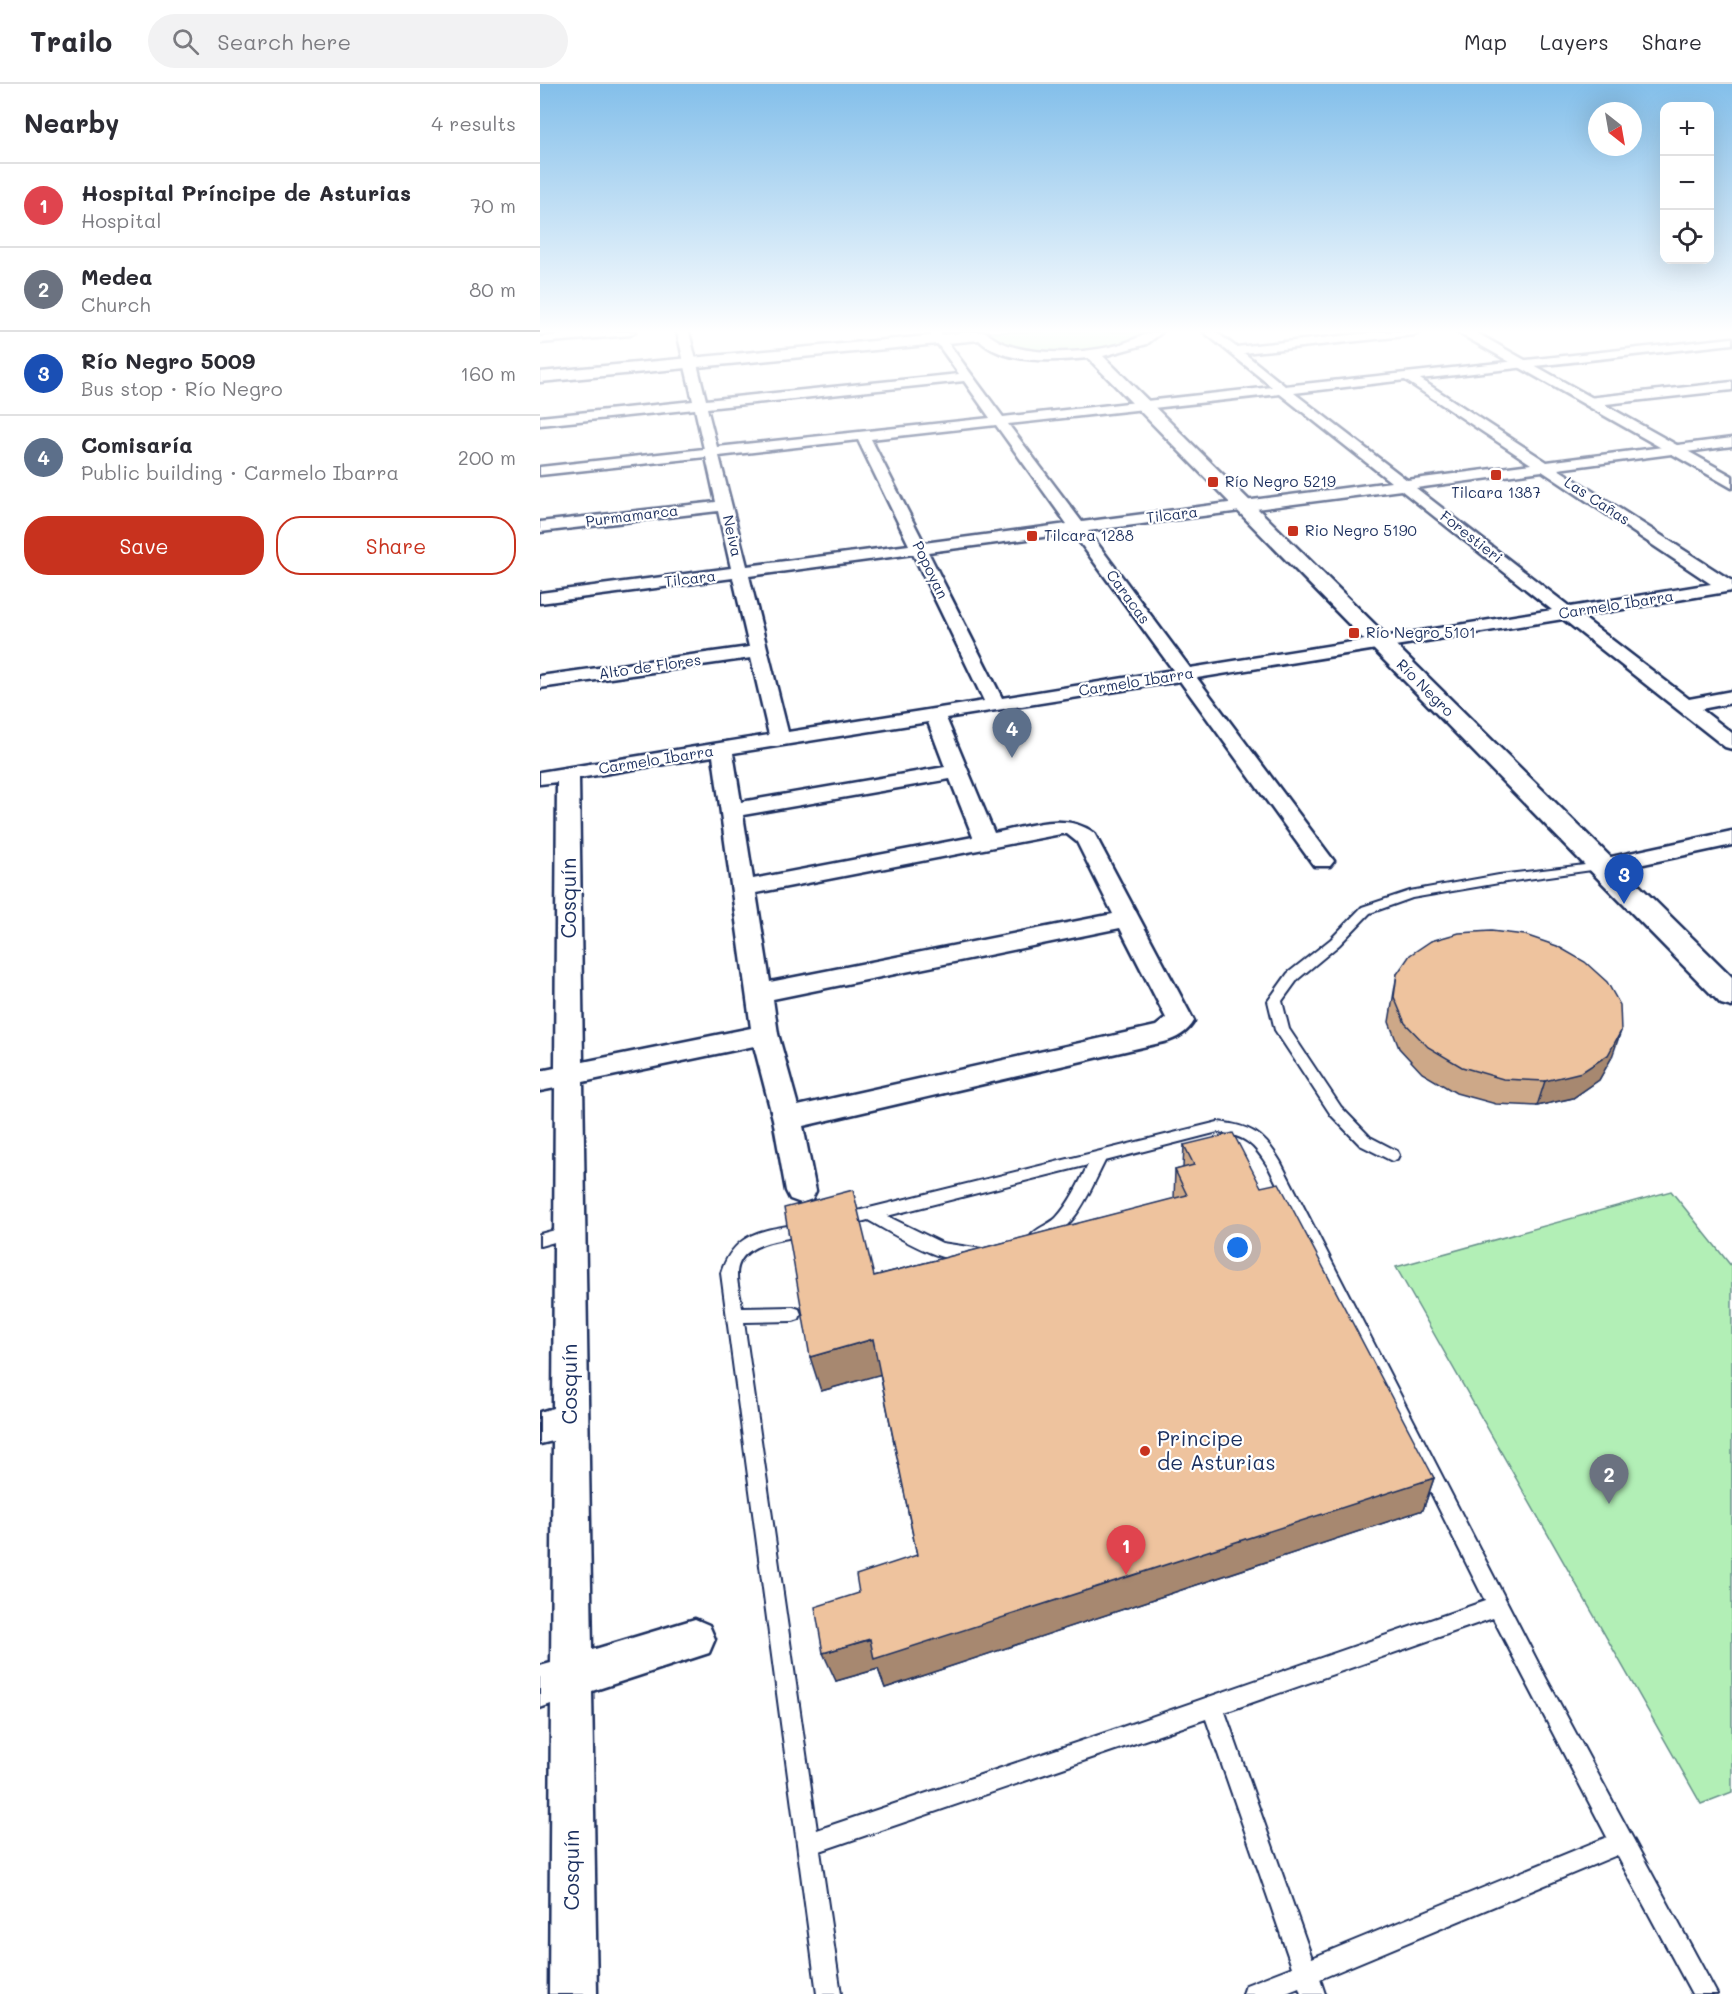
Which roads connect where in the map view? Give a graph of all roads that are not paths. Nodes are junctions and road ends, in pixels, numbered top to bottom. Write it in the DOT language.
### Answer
graph roads {
  1 [pos="704,421"];
  2 [pos="998,421"];
  3 [pos="999,421"];
  4 [pos="1159,421"];
  5 [pos="1322,421"];
  6 [pos="1476,421"];
  7 [pos="1621,421"];
  8 [pos="863,436"];
  9 [pos="1732,442"];
  10 [pos="1672,450"];
  11 [pos="712,452"];
  12 [pos="1544,466"];
  13 [pos="540,471"];
  14 [pos="1732,483"];
  15 [pos="1403,484"];
  16 [pos="724,506"];
  17 [pos="1243,506"];
  18 [pos="540,527"];
  19 [pos="1077,528"];
  20 [pos="919,549"];
  21 [pos="740,572"];
  22 [pos="1730,586"];
  23 [pos="540,598"];
  24 [pos="1566,613"];
  25 [pos="1380,643"];
  26 [pos="759,651"];
  27 [pos="1184,675"];
  28 [pos="540,682"];
  29 [pos="1732,697"];
  30 [pos="996,705"];
  31 [pos="1685,706"];
  32 [pos="935,715"];
  33 [pos="780,740"];
  34 [pos="1732,743"];
  35 [pos="722,749"];
  36 [pos="958,771"];
  37 [pos="554,776"];
  38 [pos="733,810"];
  39 [pos="1732,838"];
  40 [pos="986,841"];
  41 [pos="1322,861"];
  42 [pos="1602,866"];
  43 [pos="743,888"];
  44 [pos="1126,919"];
  45 [pos="760,993"];
  46 [pos="1732,996"];
  47 [pos="765,1034"];
  48 [pos="555,1078"];
  49 [pos="787,1119"];
  50 [pos="1392,1155"];
  51 [pos="1100,1156"];
  52 [pos="801,1191"];
  53 [pos="870,1214"];
  54 [pos="555,1236"];
  55 [pos="1019,1242"];
  56 [pos="988,1250"];
  57 [pos="794,1314"];
  58 [pos="734,1315"];
  59 [pos="555,1424"];
  60 [pos="1499,1606"];
  61 [pos="695,1639"];
  62 [pos="556,1682"];
  63 [pos="1212,1705"];
  64 [pos="1622,1842"];
  65 [pos="809,1844"];
  66 [pos="1310,1984"];
  67 [pos="573,1994"];
  68 [pos="829,1994"];
  69 [pos="1255,1994"];
  70 [pos="1705,1994"];
  1 -- 11 [label="street, Neiva"];
  2 -- 8 [label="street"];
  3 -- 19 [label="street, Caracas"];
  4 -- 17 [label="main road, Río Negro"];
  5 -- 15 [label="street, Forestieri"];
  6 -- 12 [label="street, Las Cañas"];
  7 -- 10 [label="main road"];
  8 -- 11 [label="street"];
  8 -- 20 [label="street, Popoyan"];
  9 -- 10 [label="street, Tilcara"];
  10 -- 12 [label="street, Tilcara"];
  10 -- 14 [label="main road"];
  11 -- 13 [label="street"];
  11 -- 16 [label="street, Neiva"];
  12 -- 15 [label="street, Tilcara"];
  12 -- 22 [label="street, Las Cañas"];
  15 -- 17 [label="street, Tilcara"];
  15 -- 24 [label="street, Forestieri"];
  16 -- 18 [label="street, Purmamarca"];
  16 -- 21 [label="street, Neiva"];
  17 -- 19 [label="street, Tilcara"];
  17 -- 25 [label="main road, Río Negro"];
  19 -- 20 [label="street, Tilcara"];
  19 -- 27 [label="street, Caracas"];
  20 -- 21 [label="street, Tilcara"];
  20 -- 30 [label="street, Popoyan"];
  21 -- 23 [label="street, Tilcara"];
  21 -- 26 [label="street, Neiva"];
  22 -- 24 [label="street, Carmelo Ibarra"];
  24 -- 25 [label="street, Carmelo Ibarra"];
  24 -- 31 [label="street, Forestieri"];
  25 -- 27 [label="street, Carmelo Ibarra"];
  25 -- 42 [label="main road, Río Negro"];
  26 -- 28 [label="street, Alto de Flores"];
  26 -- 33 [label="street, Neiva"];
  27 -- 30 [label="street, Carmelo Ibarra"];
  27 -- 41 [label="street, Caracas"];
  29 -- 31 [label="street"];
  30 -- 32 [label="street, Carmelo Ibarra"];
  31 -- 34 [label="street, Forestieri"];
  32 -- 33 [label="street, Carmelo Ibarra"];
  32 -- 36 [label="street"];
  33 -- 35 [label="street, Carmelo Ibarra"];
  35 -- 37 [label="street, Carmelo Ibarra"];
  35 -- 38 [label="street"];
  36 -- 38 [label="street"];
  36 -- 40 [label="street"];
  37 -- 48 [label="street, Cosquín"];
  38 -- 43 [label="street"];
  39 -- 42 [label="street"];
  40 -- 43 [label="street"];
  40 -- 44 [label="street"];
  42 -- 46 [label="main road, Río Negro"];
  42 -- 50 [label="lane"];
  43 -- 45 [label="street"];
  44 -- 45 [label="street"];
  44 -- 49 [label="street"];
  45 -- 47 [label="street"];
  47 -- 48 [label="street"];
  47 -- 49 [label="street"];
  48 -- 54 [label="street, Cosquín"];
  49 -- 52 [label="street"];
  51 -- 53 [label="lane"];
  51 -- 55 [label="lane"];
  51 -- 60 [label="lane"];
  53 -- 56 [label="lane"];
  53 -- 58 [label="lane"];
  54 -- 59 [label="street, Cosquín"];
  57 -- 58 [label="lane"];
  58 -- 65 [label="lane"];
  59 -- 62 [label="street, Cosquín"];
  60 -- 63 [label="lane"];
  60 -- 64 [label="lane"];
  61 -- 62 [label="street"];
  62 -- 67 [label="street, Cosquín"];
  63 -- 65 [label="lane"];
  63 -- 66 [label="lane"];
  64 -- 66 [label="lane"];
  64 -- 70 [label="lane"];
  65 -- 68 [label="lane"];
  66 -- 69 [label="lane"];
}
